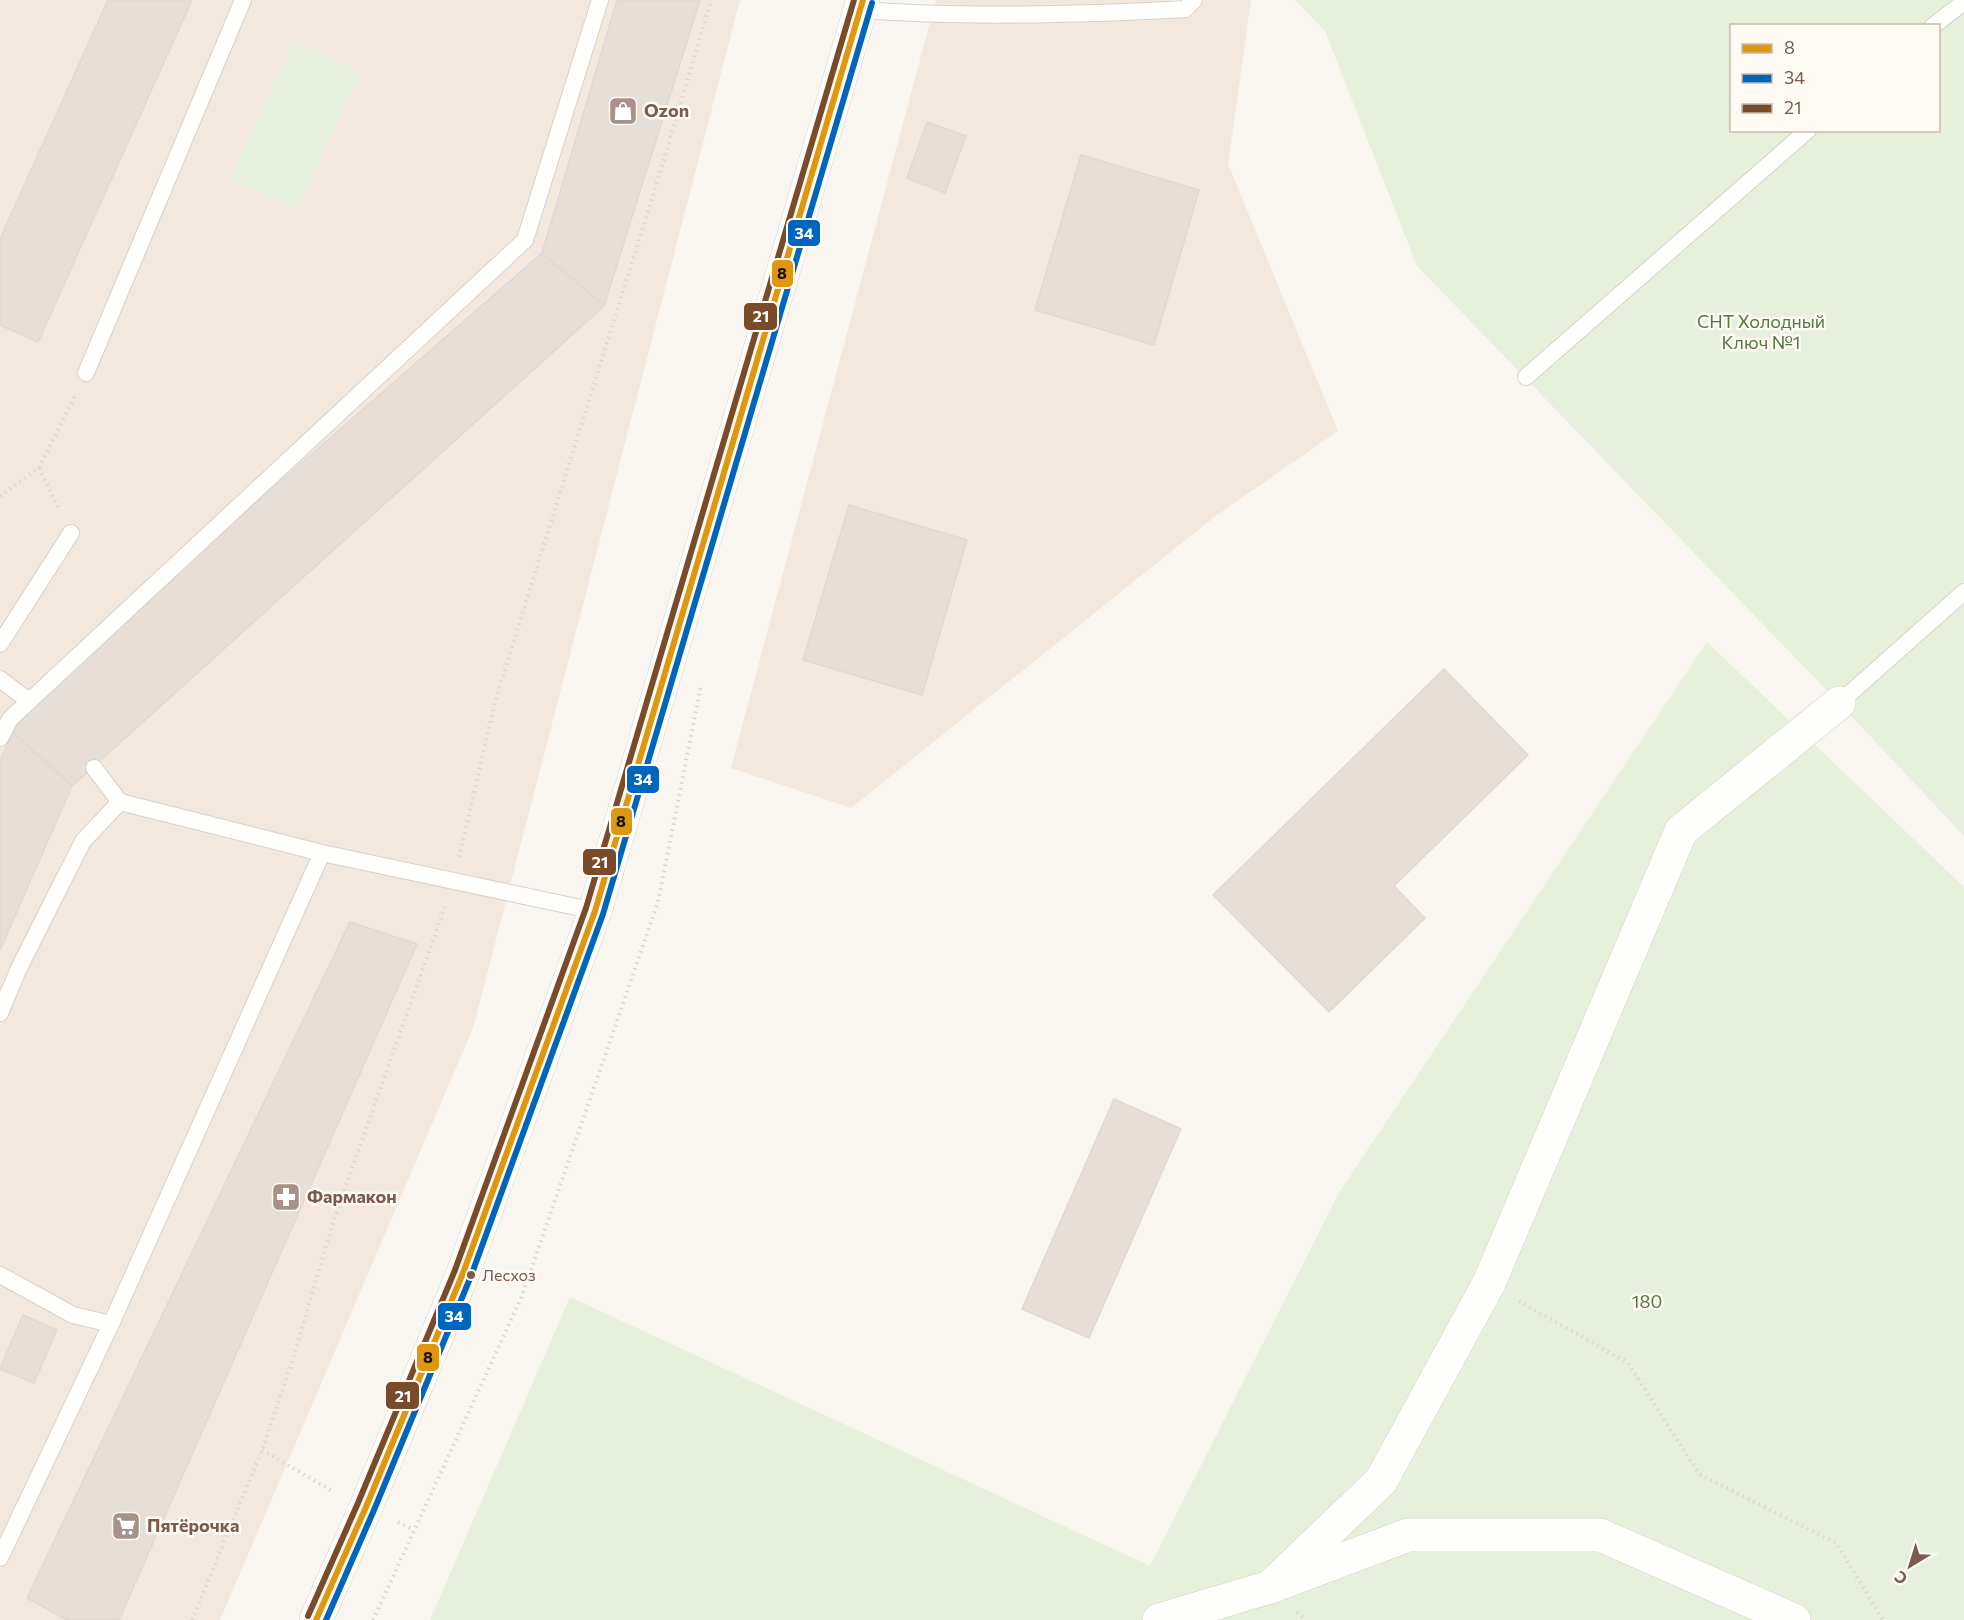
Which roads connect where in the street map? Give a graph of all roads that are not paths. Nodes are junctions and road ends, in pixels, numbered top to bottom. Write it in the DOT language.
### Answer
graph roads {
  1 [pos="243,0"];
  2 [pos="600,0"];
  3 [pos="1194,0"];
  4 [pos="1964,2"];
  5 [pos="862,5"];
  6 [pos="994,7"];
  7 [pos="1936,24"];
  8 [pos="1806,132"];
  9 [pos="86,373"];
  10 [pos="1526,377"];
  11 [pos="71,533"];
  12 [pos="1964,592"];
  13 [pos="0,644"];
  14 [pos="0,679"];
  15 [pos="29,701"];
  16 [pos="1839,703"];
  17 [pos="0,738"];
  18 [pos="94,768"];
  19 [pos="120,802"];
  20 [pos="322,853"];
  21 [pos="595,911"];
  22 [pos="0,1013"];
  23 [pos="0,1275"];
  24 [pos="111,1324"];
  25 [pos="0,1558"];
  26 [pos="1270,1587"];
  27 [pos="316,1620"];
  28 [pos="1159,1620"];
  29 [pos="1794,1620"];
  1 -- 9 [label="lane"];
  2 -- 15 [label="lane"];
  3 -- 6 [label="lane"];
  4 -- 7 [label="lane"];
  5 -- 6 [label="lane"];
  5 -- 21 [label="street"];
  8 -- 10 [label="lane"];
  11 -- 13 [label="lane"];
  12 -- 16 [label="lane"];
  14 -- 15 [label="lane"];
  15 -- 17 [label="lane"];
  16 -- 26 [label="street"];
  18 -- 19 [label="lane"];
  19 -- 20 [label="lane"];
  19 -- 22 [label="lane"];
  20 -- 21 [label="lane"];
  20 -- 24 [label="lane"];
  21 -- 27 [label="street"];
  23 -- 24 [label="lane"];
  24 -- 25 [label="lane"];
  26 -- 28 [label="street"];
  26 -- 29 [label="street"];
}
